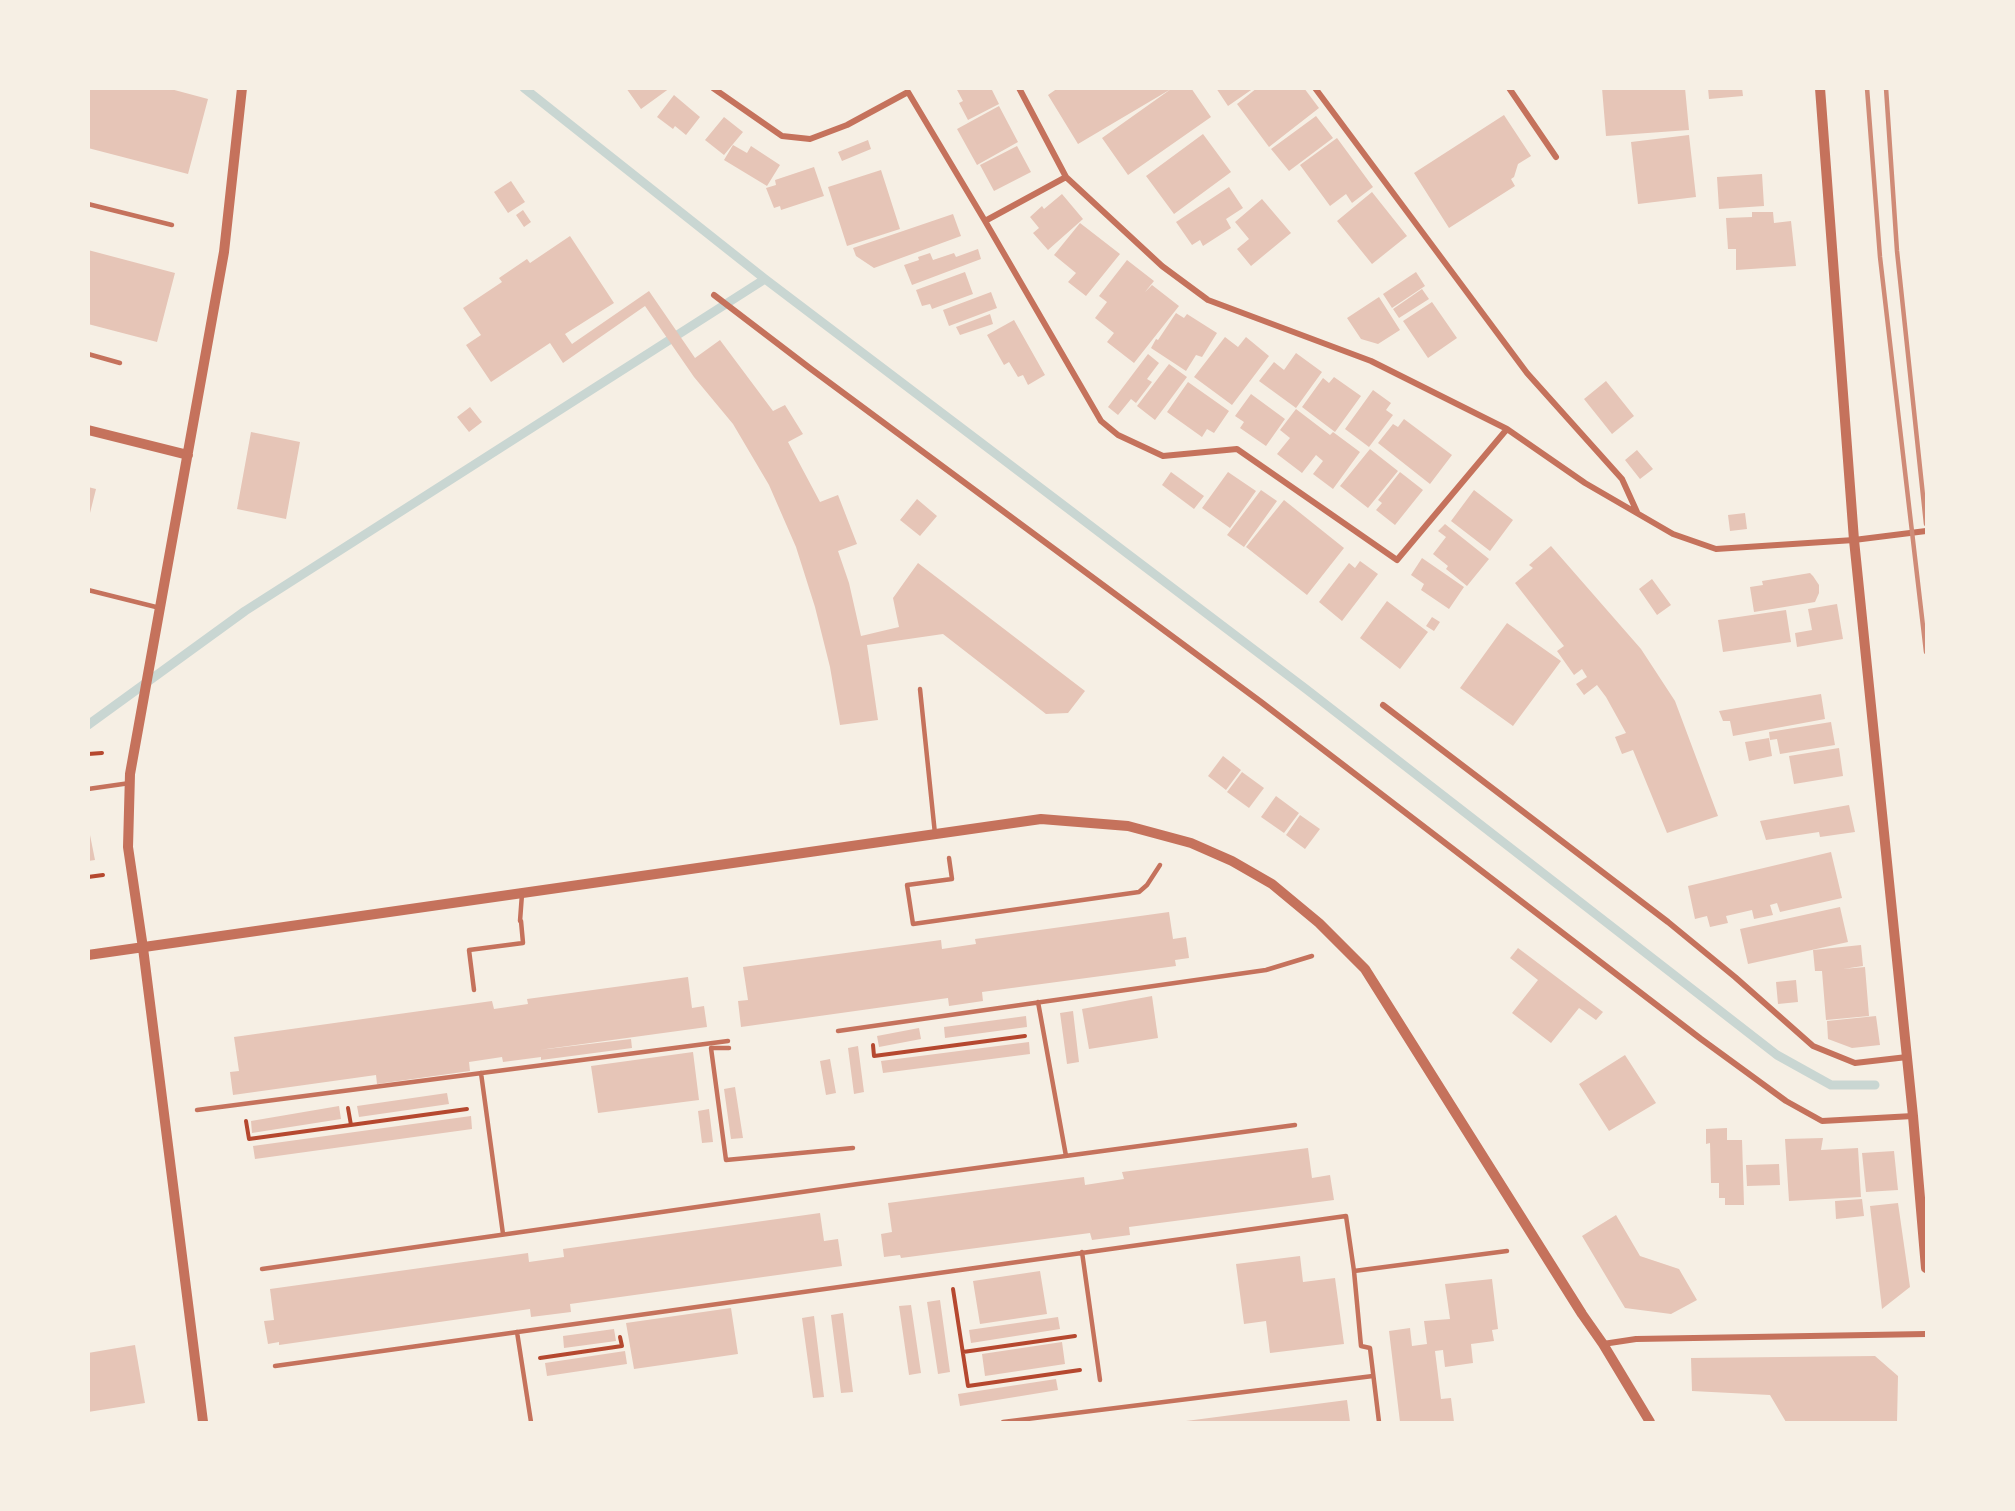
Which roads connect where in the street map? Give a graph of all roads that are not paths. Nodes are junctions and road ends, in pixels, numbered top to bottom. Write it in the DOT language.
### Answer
graph roads {
  1 [pos="242,88"];
  2 [pos="713,88"];
  3 [pos="1019,88"];
  4 [pos="1315,88"];
  5 [pos="1509,88"];
  6 [pos="1820,88"];
  7 [pos="1556,158"];
  8 [pos="1066,177"];
  9 [pos="88,204"];
  10 [pos="985,221"];
  11 [pos="172,225"];
  12 [pos="714,295"];
  13 [pos="88,354"];
  14 [pos="120,363"];
  15 [pos="1507,429"];
  16 [pos="88,430"];
  17 [pos="188,455"];
  18 [pos="1637,513"];
  19 [pos="1926,531"];
  20 [pos="1854,540"];
  21 [pos="88,590"];
  22 [pos="160,608"];
  23 [pos="920,689"];
  24 [pos="1383,705"];
  25 [pos="130,783"];
  26 [pos="88,789"];
  27 [pos="935,834"];
  28 [pos="949,858"];
  29 [pos="1160,865"];
  30 [pos="522,893"];
  31 [pos="143,948"];
  32 [pos="88,955"];
  33 [pos="1312,956"];
  34 [pos="474,990"];
  35 [pos="1038,1002"];
  36 [pos="837,1031"];
  37 [pos="1907,1062"];
  38 [pos="481,1073"];
  39 [pos="197,1110"];
  40 [pos="1913,1116"];
  41 [pos="1295,1125"];
  42 [pos="854,1148"];
  43 [pos="1066,1156"];
  44 [pos="503,1234"];
  45 [pos="1507,1251"];
  46 [pos="1082,1252"];
  47 [pos="1926,1268"];
  48 [pos="262,1269"];
  49 [pos="1354,1271"];
  50 [pos="517,1332"];
  51 [pos="1926,1334"];
  52 [pos="1603,1344"];
  53 [pos="275,1366"];
  54 [pos="1373,1376"];
  55 [pos="1100,1380"];
  56 [pos="203,1422"];
  57 [pos="531,1422"];
  58 [pos="1003,1422"];
  59 [pos="1379,1422"];
  60 [pos="1650,1422"];
  1 -- 17 [label="street"];
  2 -- 10 [label="street"];
  3 -- 8 [label="street"];
  4 -- 18 [label="street"];
  5 -- 7 [label="street"];
  6 -- 20 [label="street"];
  8 -- 10 [label="street"];
  8 -- 15 [label="street"];
  9 -- 11 [label="lane"];
  10 -- 15 [label="street"];
  12 -- 40 [label="street"];
  13 -- 14 [label="lane"];
  15 -- 18 [label="street"];
  16 -- 17 [label="street"];
  17 -- 22 [label="street"];
  18 -- 20 [label="street"];
  19 -- 20 [label="street"];
  20 -- 37 [label="street"];
  21 -- 22 [label="lane"];
  22 -- 25 [label="street"];
  23 -- 27 [label="lane"];
  24 -- 37 [label="street"];
  25 -- 26 [label="lane"];
  25 -- 31 [label="street"];
  27 -- 30 [label="street"];
  27 -- 52 [label="street"];
  28 -- 29 [label="lane"];
  30 -- 31 [label="street"];
  30 -- 34 [label="lane"];
  31 -- 32 [label="street"];
  31 -- 56 [label="street"];
  33 -- 35 [label="lane"];
  35 -- 36 [label="lane"];
  35 -- 43 [label="lane"];
  37 -- 40 [label="street"];
  38 -- 39 [label="lane"];
  38 -- 42 [label="lane"];
  38 -- 44 [label="lane"];
  40 -- 47 [label="street"];
  41 -- 43 [label="lane"];
  43 -- 44 [label="lane"];
  44 -- 48 [label="lane"];
  45 -- 49 [label="lane"];
  46 -- 49 [label="lane"];
  46 -- 50 [label="lane"];
  46 -- 55 [label="lane"];
  49 -- 54 [label="lane"];
  50 -- 53 [label="lane"];
  50 -- 57 [label="lane"];
  51 -- 52 [label="street"];
  52 -- 60 [label="street"];
  54 -- 58 [label="lane"];
  54 -- 59 [label="lane"];
}
